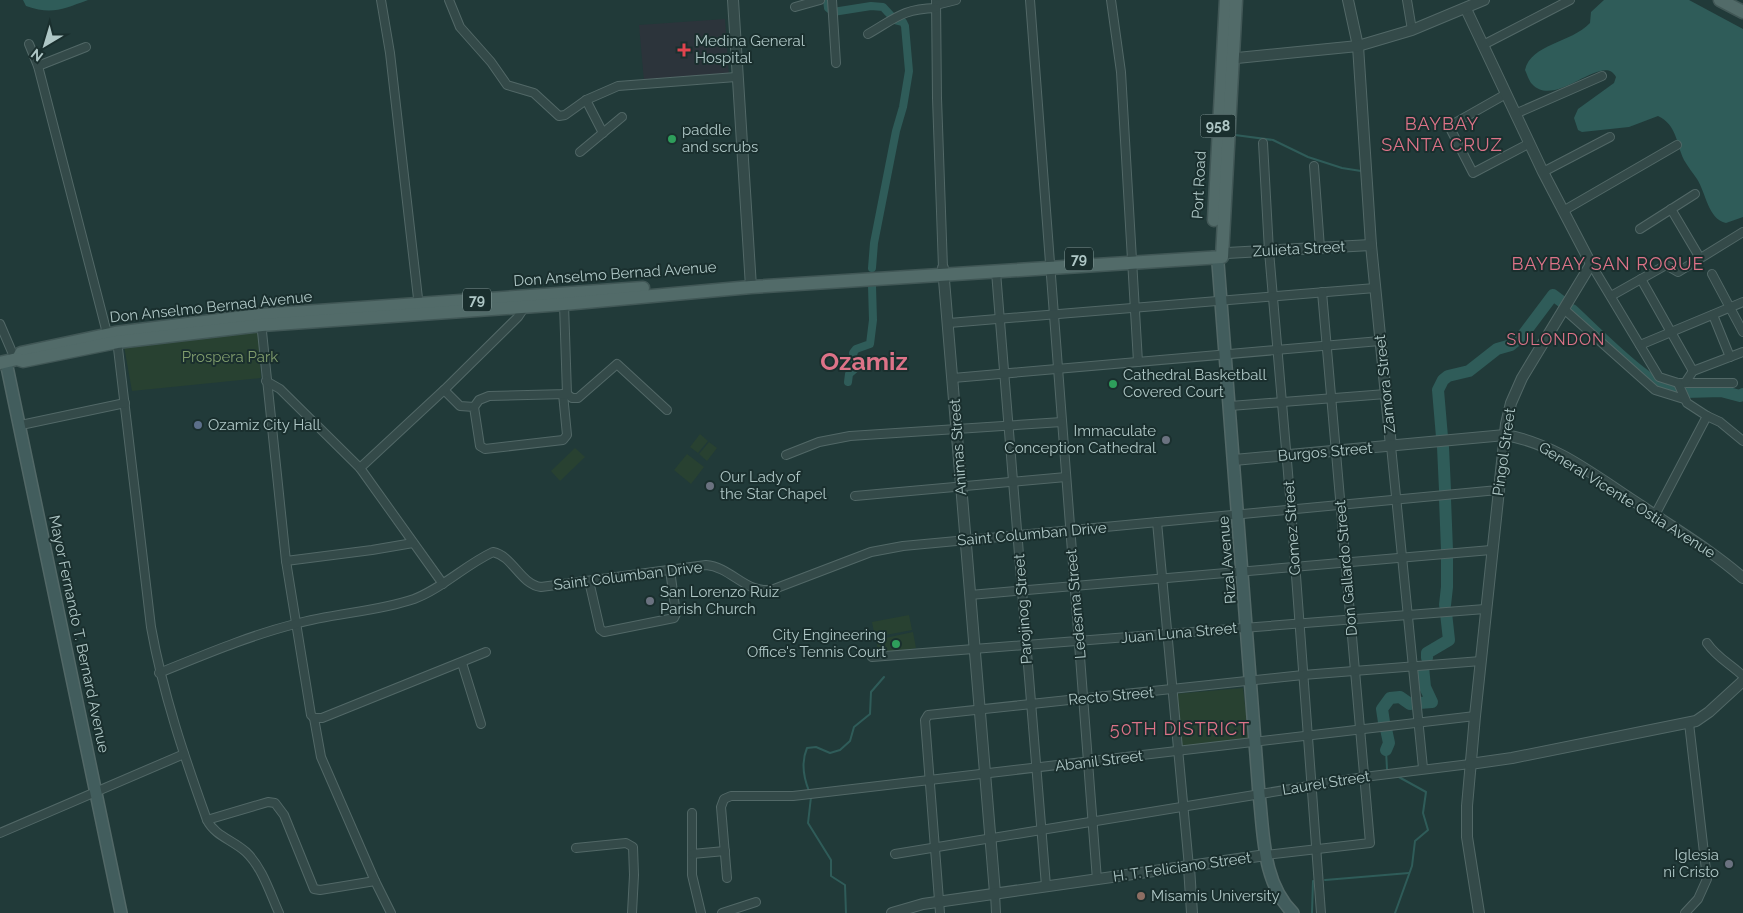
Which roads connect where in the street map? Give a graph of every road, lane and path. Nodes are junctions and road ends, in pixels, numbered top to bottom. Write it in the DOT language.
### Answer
graph roads {
  1 [pos="381,0"];
  2 [pos="449,0"];
  3 [pos="733,0"];
  4 [pos="956,0"];
  5 [pos="1030,0"];
  6 [pos="1111,0"];
  7 [pos="1226,0"];
  8 [pos="1236,0"];
  9 [pos="1348,0"];
  10 [pos="1407,0"];
  11 [pos="1484,0"];
  12 [pos="1570,0"];
  13 [pos="1720,0"];
  14 [pos="816,1"];
  15 [pos="833,3"];
  16 [pos="936,4"];
  17 [pos="795,7"];
  18 [pos="1466,9"];
  19 [pos="1743,12"];
  20 [pos="1412,30"];
  21 [pos="868,34"];
  22 [pos="29,44"];
  23 [pos="1358,46"];
  24 [pos="1483,46"];
  25 [pos="86,47"];
  26 [pos="1227,59"];
  27 [pos="836,63"];
  28 [pos="38,66"];
  29 [pos="1602,76"];
  30 [pos="736,77"];
  31 [pos="1506,94"];
  32 [pos="586,100"];
  33 [pos="1515,114"];
  34 [pos="622,117"];
  35 [pos="603,133"];
  36 [pos="1610,137"];
  37 [pos="1263,143"];
  38 [pos="1530,143"];
  39 [pos="1677,145"];
  40 [pos="580,152"];
  41 [pos="1314,166"];
  42 [pos="1543,172"];
  43 [pos="1695,194"];
  44 [pos="1671,209"];
  45 [pos="1563,211"];
  46 [pos="1640,229"];
  47 [pos="1743,232"];
  48 [pos="1371,245"];
  49 [pos="1320,248"];
  50 [pos="1269,252"];
  51 [pos="1219,255"];
  52 [pos="1700,258"];
  53 [pos="1133,259"];
  54 [pos="1591,264"];
  55 [pos="1051,265"];
  56 [pos="944,271"];
  57 [pos="996,272"];
  58 [pos="1712,274"];
  59 [pos="1641,279"];
  60 [pos="751,284"];
  61 [pos="1375,288"];
  62 [pos="642,292"];
  63 [pos="1322,292"];
  64 [pos="1611,296"];
  65 [pos="1272,297"];
  66 [pos="1220,301"];
  67 [pos="522,302"];
  68 [pos="1743,302"];
  69 [pos="564,304"];
  70 [pos="1135,308"];
  71 [pos="1730,308"];
  72 [pos="419,309"];
  73 [pos="1565,310"];
  74 [pos="1055,314"];
  75 [pos="1713,315"];
  76 [pos="1000,319"];
  77 [pos="261,320"];
  78 [pos="948,323"];
  79 [pos="0,324"];
  80 [pos="1672,332"];
  81 [pos="1743,332"];
  82 [pos="112,338"];
  83 [pos="1380,341"];
  84 [pos="1327,345"];
  85 [pos="1640,345"];
  86 [pos="1276,350"];
  87 [pos="1743,352"];
  88 [pos="1225,354"];
  89 [pos="1730,357"];
  90 [pos="9,361"];
  91 [pos="1138,362"];
  92 [pos="1059,370"];
  93 [pos="1693,371"];
  94 [pos="1005,374"];
  95 [pos="953,378"];
  96 [pos="266,381"];
  97 [pos="1682,383"];
  98 [pos="1733,383"];
  99 [pos="444,390"];
  100 [pos="565,394"];
  101 [pos="1386,394"];
  102 [pos="1332,398"];
  103 [pos="1684,399"];
  104 [pos="1281,402"];
  105 [pos="125,403"];
  106 [pos="1230,406"];
  107 [pos="474,407"];
  108 [pos="667,410"];
  109 [pos="1707,416"];
  110 [pos="1062,422"];
  111 [pos="21,425"];
  112 [pos="1009,425"];
  113 [pos="956,430"];
  114 [pos="1505,435"];
  115 [pos="1743,441"];
  116 [pos="1391,446"];
  117 [pos="1336,450"];
  118 [pos="786,455"];
  119 [pos="1286,455"];
  120 [pos="1234,460"];
  121 [pos="360,468"];
  122 [pos="1066,477"];
  123 [pos="1013,480"];
  124 [pos="960,486"];
  125 [pos="1498,490"];
  126 [pos="855,496"];
  127 [pos="1396,499"];
  128 [pos="1341,504"];
  129 [pos="1291,508"];
  130 [pos="1238,513"];
  131 [pos="1655,516"];
  132 [pos="1156,522"];
  133 [pos="1070,530"];
  134 [pos="1018,535"];
  135 [pos="965,540"];
  136 [pos="412,543"];
  137 [pos="1492,550"];
  138 [pos="1402,558"];
  139 [pos="286,561"];
  140 [pos="1346,563"];
  141 [pos="1295,567"];
  142 [pos="670,570"];
  143 [pos="1242,570"];
  144 [pos="1163,578"];
  145 [pos="1743,578"];
  146 [pos="589,581"];
  147 [pos="443,584"];
  148 [pos="1076,587"];
  149 [pos="1022,591"];
  150 [pos="970,595"];
  151 [pos="1486,610"];
  152 [pos="1408,615"];
  153 [pos="1350,619"];
  154 [pos="296,623"];
  155 [pos="1300,623"];
  156 [pos="1247,627"];
  157 [pos="1167,634"];
  158 [pos="1080,642"];
  159 [pos="1707,643"];
  160 [pos="1026,645"];
  161 [pos="973,651"];
  162 [pos="486,652"];
  163 [pos="872,657"];
  164 [pos="1481,661"];
  165 [pos="462,663"];
  166 [pos="1413,665"];
  167 [pos="1355,671"];
  168 [pos="159,673"];
  169 [pos="1303,675"];
  170 [pos="1743,676"];
  171 [pos="1743,681"];
  172 [pos="1252,682"];
  173 [pos="1172,691"];
  174 [pos="1084,698"];
  175 [pos="1030,702"];
  176 [pos="978,709"];
  177 [pos="1475,716"];
  178 [pos="314,718"];
  179 [pos="1419,723"];
  180 [pos="1689,723"];
  181 [pos="481,724"];
  182 [pos="1360,729"];
  183 [pos="1308,736"];
  184 [pos="1256,741"];
  185 [pos="1179,752"];
  186 [pos="184,754"];
  187 [pos="1089,762"];
  188 [pos="1470,764"];
  189 [pos="1036,768"];
  190 [pos="1423,768"];
  191 [pos="984,774"];
  192 [pos="1364,777"];
  193 [pos="930,781"];
  194 [pos="1312,785"];
  195 [pos="96,791"];
  196 [pos="1259,794"];
  197 [pos="1184,807"];
  198 [pos="692,813"];
  199 [pos="207,820"];
  200 [pos="1093,822"];
  201 [pos="1041,830"];
  202 [pos="0,833"];
  203 [pos="989,838"];
  204 [pos="1370,843"];
  205 [pos="935,847"];
  206 [pos="576,848"];
  207 [pos="1317,848"];
  208 [pos="725,851"];
  209 [pos="692,854"];
  210 [pos="895,854"];
  211 [pos="1266,855"];
  212 [pos="1189,867"];
  213 [pos="727,878"];
  214 [pos="1097,880"];
  215 [pos="375,881"];
  216 [pos="1046,886"];
  217 [pos="995,893"];
  218 [pos="939,901"];
  219 [pos="756,902"];
  220 [pos="121,913"];
  221 [pos="279,913"];
  222 [pos="391,913"];
  223 [pos="632,913"];
  224 [pos="701,913"];
  225 [pos="722,913"];
  226 [pos="892,913"];
  227 [pos="940,913"];
  228 [pos="996,913"];
  229 [pos="1192,913"];
  230 [pos="1294,913"];
  231 [pos="1321,913"];
  232 [pos="1479,913"];
  233 [pos="1686,913"];
  1 -- 72 [label="street"];
  2 -- 32 [label="street"];
  3 -- 30 [label="street"];
  4 -- 16 [label="street"];
  5 -- 55 [label="street, Ledesma Street"];
  6 -- 53 [label="street"];
  7 -- 26 [label="main road, Port Road / 958"];
  8 -- 26 [label="main road, Port Road / 958"];
  9 -- 23 [label="street, Zamora Street"];
  10 -- 20 [label="street"];
  11 -- 18 [label="street"];
  12 -- 24 [label="street"];
  13 -- 19 [label="main road"];
  14 -- 17 [label="street"];
  15 -- 27 [label="street"];
  16 -- 21 [label="street"];
  16 -- 56 [label="street, Animas Street"];
  18 -- 20 [label="street"];
  18 -- 24 [label="street"];
  20 -- 23 [label="street"];
  22 -- 28 [label="street"];
  23 -- 26 [label="street"];
  23 -- 48 [label="street, Zamora Street"];
  24 -- 31 [label="street"];
  25 -- 28 [label="street"];
  26 -- 51 [label="main road, Port Road / 958"];
  28 -- 82 [label="street"];
  29 -- 33 [label="street"];
  30 -- 32 [label="street"];
  30 -- 60 [label="street"];
  31 -- 33 [label="street"];
  31 -- 38 [label="street"];
  32 -- 35 [label="street"];
  33 -- 38 [label="street"];
  34 -- 35 [label="street"];
  35 -- 40 [label="street"];
  36 -- 42 [label="street"];
  37 -- 50 [label="street, Gomez Street"];
  38 -- 42 [label="street"];
  39 -- 45 [label="street"];
  41 -- 49 [label="street"];
  42 -- 45 [label="street"];
  43 -- 44 [label="street"];
  44 -- 46 [label="street"];
  44 -- 52 [label="street"];
  45 -- 54 [label="street"];
  47 -- 52 [label="street"];
  48 -- 49 [label="street, Zulieta Street"];
  48 -- 61 [label="street, Zamora Street"];
  49 -- 50 [label="street, Zulieta Street"];
  50 -- 51 [label="street, Zulieta Street"];
  50 -- 65 [label="street, Gomez Street"];
  51 -- 53 [label="main road, Don Anselmo Bernad Avenue / 79"];
  51 -- 66 [label="main road, Rizal Avenue"];
  52 -- 59 [label="street"];
  53 -- 55 [label="main road, Don Anselmo Bernad Avenue / 79"];
  53 -- 70 [label="street"];
  54 -- 64 [label="street"];
  54 -- 73 [label="street, Pingol Street"];
  55 -- 56 [label="main road, Don Anselmo Bernad Avenue / 79"];
  55 -- 57 [label="main road, Don Anselmo Bernad Avenue / 79"];
  55 -- 74 [label="street, Ledesma Street"];
  56 -- 57 [label="main road, Don Anselmo Bernad Avenue / 79"];
  56 -- 60 [label="main road, Don Anselmo Bernad Avenue / 79"];
  56 -- 78 [label="street, Animas Street"];
  57 -- 76 [label="street, Parojinog Street"];
  58 -- 71 [label="street"];
  59 -- 64 [label="street"];
  59 -- 80 [label="street"];
  60 -- 62 [label="main road, Don Anselmo Bernad Avenue / 79"];
  61 -- 63 [label="street"];
  61 -- 83 [label="street, Zamora Street"];
  62 -- 67 [label="main road, Don Anselmo Bernad Avenue / 79"];
  62 -- 69 [label="main road, Don Anselmo Bernad Avenue / 79"];
  63 -- 65 [label="street"];
  63 -- 84 [label="street, Don Gallardo Street"];
  64 -- 85 [label="street"];
  65 -- 66 [label="street"];
  65 -- 86 [label="street, Gomez Street"];
  66 -- 70 [label="street"];
  66 -- 88 [label="main road, Rizal Avenue"];
  67 -- 69 [label="main road, Don Anselmo Bernad Avenue / 79"];
  67 -- 72 [label="main road, Don Anselmo Bernad Avenue / 79"];
  67 -- 99 [label="street"];
  68 -- 71 [label="street"];
  69 -- 100 [label="street"];
  70 -- 74 [label="street"];
  70 -- 91 [label="street"];
  71 -- 75 [label="street"];
  71 -- 81 [label="street"];
  72 -- 77 [label="main road, Don Anselmo Bernad Avenue / 79"];
  73 -- 103 [label="street"];
  73 -- 114 [label="street, Pingol Street"];
  74 -- 76 [label="street"];
  74 -- 92 [label="street, Ledesma Street"];
  75 -- 80 [label="street"];
  75 -- 89 [label="street"];
  76 -- 78 [label="street"];
  76 -- 94 [label="street, Parojinog Street"];
  77 -- 82 [label="main road, Don Anselmo Bernad Avenue / 79"];
  77 -- 96 [label="street"];
  78 -- 95 [label="street, Animas Street"];
  79 -- 90 [label="street"];
  80 -- 85 [label="street"];
  80 -- 93 [label="street"];
  82 -- 90 [label="main road, Don Anselmo Bernad Avenue / 79"];
  82 -- 105 [label="street"];
  83 -- 84 [label="street"];
  83 -- 101 [label="street, Zamora Street"];
  84 -- 86 [label="street"];
  84 -- 102 [label="street, Don Gallardo Street"];
  85 -- 97 [label="street"];
  86 -- 88 [label="street"];
  86 -- 104 [label="street, Gomez Street"];
  87 -- 89 [label="street"];
  88 -- 91 [label="street"];
  88 -- 106 [label="main road, Rizal Avenue"];
  89 -- 93 [label="street"];
  90 -- 111 [label="main road, Mayor Fernando T. Bernard Avenue"];
  91 -- 92 [label="street"];
  92 -- 94 [label="street"];
  92 -- 110 [label="street, Ledesma Street"];
  93 -- 97 [label="street"];
  94 -- 95 [label="street"];
  94 -- 112 [label="street, Parojinog Street"];
  95 -- 113 [label="street, Animas Street"];
  96 -- 121 [label="street"];
  96 -- 139 [label="street"];
  97 -- 98 [label="street"];
  97 -- 103 [label="street"];
  99 -- 107 [label="street"];
  99 -- 121 [label="street"];
  100 -- 107 [label="street"];
  100 -- 107 [label="street"];
  100 -- 108 [label="street"];
  101 -- 102 [label="street"];
  101 -- 116 [label="street, Zamora Street"];
  102 -- 104 [label="street"];
  102 -- 117 [label="street, Don Gallardo Street"];
  103 -- 109 [label="street"];
  104 -- 106 [label="street"];
  104 -- 119 [label="street, Gomez Street"];
  105 -- 111 [label="street"];
  105 -- 168 [label="street"];
  106 -- 120 [label="main road, Rizal Avenue"];
  109 -- 115 [label="street"];
  109 -- 131 [label="street"];
  110 -- 112 [label="street"];
  110 -- 122 [label="street, Ledesma Street"];
  111 -- 195 [label="main road, Mayor Fernando T. Bernard Avenue"];
  112 -- 113 [label="street"];
  112 -- 123 [label="street, Parojinog Street"];
  113 -- 118 [label="street"];
  113 -- 124 [label="street, Animas Street"];
  114 -- 116 [label="street, Burgos Street"];
  114 -- 125 [label="street, Pingol Street"];
  114 -- 131 [label="street, General Vicente Ostia Avenue"];
  116 -- 117 [label="street, Burgos Street"];
  116 -- 127 [label="street, Zamora Street"];
  117 -- 119 [label="street, Burgos Street"];
  117 -- 128 [label="street, Don Gallardo Street"];
  119 -- 120 [label="street, Burgos Street"];
  119 -- 129 [label="street, Gomez Street"];
  120 -- 130 [label="main road, Rizal Avenue"];
  121 -- 136 [label="street"];
  122 -- 123 [label="street"];
  122 -- 133 [label="street, Ledesma Street"];
  123 -- 124 [label="street"];
  123 -- 134 [label="street, Parojinog Street"];
  124 -- 126 [label="street"];
  124 -- 135 [label="street, Animas Street"];
  125 -- 127 [label="street, Saint Columban Drive"];
  125 -- 137 [label="street, Pingol Street"];
  127 -- 128 [label="street, Saint Columban Drive"];
  127 -- 138 [label="street, Zamora Street"];
  128 -- 129 [label="street, Saint Columban Drive"];
  128 -- 140 [label="street, Don Gallardo Street"];
  129 -- 130 [label="street, Saint Columban Drive"];
  129 -- 141 [label="street, Gomez Street"];
  130 -- 132 [label="street, Saint Columban Drive"];
  130 -- 143 [label="main road, Rizal Avenue"];
  131 -- 145 [label="street, General Vicente Ostia Avenue"];
  132 -- 133 [label="street, Saint Columban Drive"];
  132 -- 144 [label="street"];
  133 -- 134 [label="street, Saint Columban Drive"];
  133 -- 148 [label="street, Ledesma Street"];
  134 -- 135 [label="street, Saint Columban Drive"];
  134 -- 149 [label="street, Parojinog Street"];
  135 -- 142 [label="street, Saint Columban Drive"];
  135 -- 150 [label="street, Animas Street"];
  136 -- 139 [label="street"];
  136 -- 147 [label="street"];
  137 -- 138 [label="street"];
  137 -- 151 [label="street, Pingol Street"];
  138 -- 140 [label="street"];
  138 -- 152 [label="street, Zamora Street"];
  139 -- 154 [label="street"];
  140 -- 141 [label="street"];
  140 -- 153 [label="street, Don Gallardo Street"];
  141 -- 143 [label="street"];
  141 -- 155 [label="street, Gomez Street"];
  142 -- 146 [label="street, Saint Columban Drive"];
  142 -- 146 [label="street"];
  143 -- 144 [label="street"];
  143 -- 156 [label="main road, Rizal Avenue"];
  144 -- 148 [label="street"];
  144 -- 157 [label="street"];
  146 -- 147 [label="street, Saint Columban Drive"];
  147 -- 154 [label="street, Saint Columban Drive"];
  148 -- 149 [label="street"];
  148 -- 158 [label="street, Ledesma Street"];
  149 -- 150 [label="street"];
  149 -- 160 [label="street, Parojinog Street"];
  150 -- 161 [label="street, Animas Street"];
  151 -- 152 [label="street, Juan Luna Street"];
  151 -- 164 [label="street, Pingol Street"];
  152 -- 153 [label="street, Juan Luna Street"];
  152 -- 166 [label="street, Zamora Street"];
  153 -- 155 [label="street, Juan Luna Street"];
  153 -- 167 [label="street, Don Gallardo Street"];
  154 -- 168 [label="street, Saint Columban Drive"];
  154 -- 178 [label="street"];
  155 -- 156 [label="street, Juan Luna Street"];
  155 -- 169 [label="street, Gomez Street"];
  156 -- 157 [label="street, Juan Luna Street"];
  156 -- 172 [label="main road, Rizal Avenue"];
  157 -- 158 [label="street, Juan Luna Street"];
  157 -- 173 [label="street"];
  158 -- 160 [label="street, Juan Luna Street"];
  158 -- 174 [label="street, Ledesma Street"];
  159 -- 170 [label="street"];
  160 -- 161 [label="street, Juan Luna Street"];
  160 -- 175 [label="street, Parojinog Street"];
  161 -- 163 [label="street, Juan Luna Street"];
  161 -- 176 [label="street, Animas Street"];
  162 -- 165 [label="street"];
  164 -- 166 [label="street, Recto Street"];
  164 -- 177 [label="street, Pingol Street"];
  165 -- 178 [label="street"];
  165 -- 181 [label="street"];
  166 -- 167 [label="street, Recto Street"];
  166 -- 179 [label="street, Zamora Street"];
  167 -- 169 [label="street, Recto Street"];
  167 -- 182 [label="street, Don Gallardo Street"];
  168 -- 186 [label="street"];
  169 -- 172 [label="street, Recto Street"];
  169 -- 183 [label="street, Gomez Street"];
  171 -- 180 [label="street, Laurel Street"];
  172 -- 173 [label="street, Recto Street"];
  172 -- 184 [label="main road, Rizal Avenue"];
  173 -- 174 [label="street, Recto Street"];
  173 -- 185 [label="street"];
  174 -- 175 [label="street, Recto Street"];
  174 -- 187 [label="street, Ledesma Street"];
  175 -- 176 [label="street, Recto Street"];
  175 -- 189 [label="street, Parojinog Street"];
  176 -- 191 [label="street, Animas Street"];
  176 -- 193 [label="street, Recto Street"];
  177 -- 179 [label="street, Abanil Street"];
  177 -- 188 [label="street, Pingol Street"];
  178 -- 215 [label="street"];
  179 -- 182 [label="street, Abanil Street"];
  179 -- 190 [label="street, Zamora Street"];
  180 -- 188 [label="street, Laurel Street"];
  180 -- 233 [label="street"];
  182 -- 183 [label="street, Abanil Street"];
  182 -- 192 [label="street, Don Gallardo Street"];
  183 -- 184 [label="street, Abanil Street"];
  183 -- 194 [label="street, Gomez Street"];
  184 -- 185 [label="street, Abanil Street"];
  184 -- 196 [label="main road, Rizal Avenue"];
  185 -- 187 [label="street, Abanil Street"];
  185 -- 197 [label="street"];
  186 -- 195 [label="street"];
  186 -- 199 [label="street"];
  187 -- 189 [label="street, Abanil Street"];
  187 -- 200 [label="street, Ledesma Street"];
  188 -- 190 [label="street, Laurel Street"];
  188 -- 232 [label="street, Pingol Street"];
  189 -- 191 [label="street, Abanil Street"];
  189 -- 201 [label="street, Parojinog Street"];
  190 -- 192 [label="street, Laurel Street"];
  191 -- 193 [label="street, Abanil Street"];
  191 -- 203 [label="street, Animas Street"];
  192 -- 194 [label="street, Laurel Street"];
  192 -- 204 [label="street, Don Gallardo Street"];
  193 -- 205 [label="street, Recto Street"];
  193 -- 208 [label="street, Abanil Street"];
  194 -- 196 [label="street, Laurel Street"];
  194 -- 207 [label="street, Gomez Street"];
  195 -- 202 [label="street"];
  195 -- 220 [label="main road, Mayor Fernando T. Bernard Avenue"];
  196 -- 197 [label="street, Laurel Street"];
  196 -- 211 [label="main road, Rizal Avenue"];
  197 -- 200 [label="street, Laurel Street"];
  197 -- 212 [label="street"];
  198 -- 209 [label="street"];
  199 -- 215 [label="street"];
  199 -- 221 [label="street"];
  200 -- 201 [label="street, Laurel Street"];
  200 -- 214 [label="street, Ledesma Street"];
  201 -- 203 [label="street, Laurel Street"];
  201 -- 216 [label="street, Parojinog Street"];
  203 -- 205 [label="street, Laurel Street"];
  203 -- 217 [label="street, Animas Street"];
  204 -- 207 [label="street, H. T. Feliciano Street"];
  205 -- 210 [label="street, Laurel Street"];
  205 -- 218 [label="street, Recto Street"];
  206 -- 223 [label="street"];
  207 -- 211 [label="street, H. T. Feliciano Street"];
  207 -- 231 [label="street, Gomez Street"];
  208 -- 209 [label="street"];
  208 -- 213 [label="street"];
  209 -- 224 [label="street"];
  211 -- 212 [label="street, H. T. Feliciano Street"];
  211 -- 230 [label="main road, Rizal Avenue"];
  212 -- 214 [label="street, H. T. Feliciano Street"];
  212 -- 229 [label="street"];
  214 -- 216 [label="street, H. T. Feliciano Street"];
  215 -- 222 [label="street"];
  216 -- 217 [label="street, H. T. Feliciano Street"];
  217 -- 218 [label="street, H. T. Feliciano Street"];
  217 -- 228 [label="street"];
  218 -- 226 [label="street, H. T. Feliciano Street"];
  218 -- 227 [label="street, Recto Street"];
  219 -- 225 [label="street"];
}
